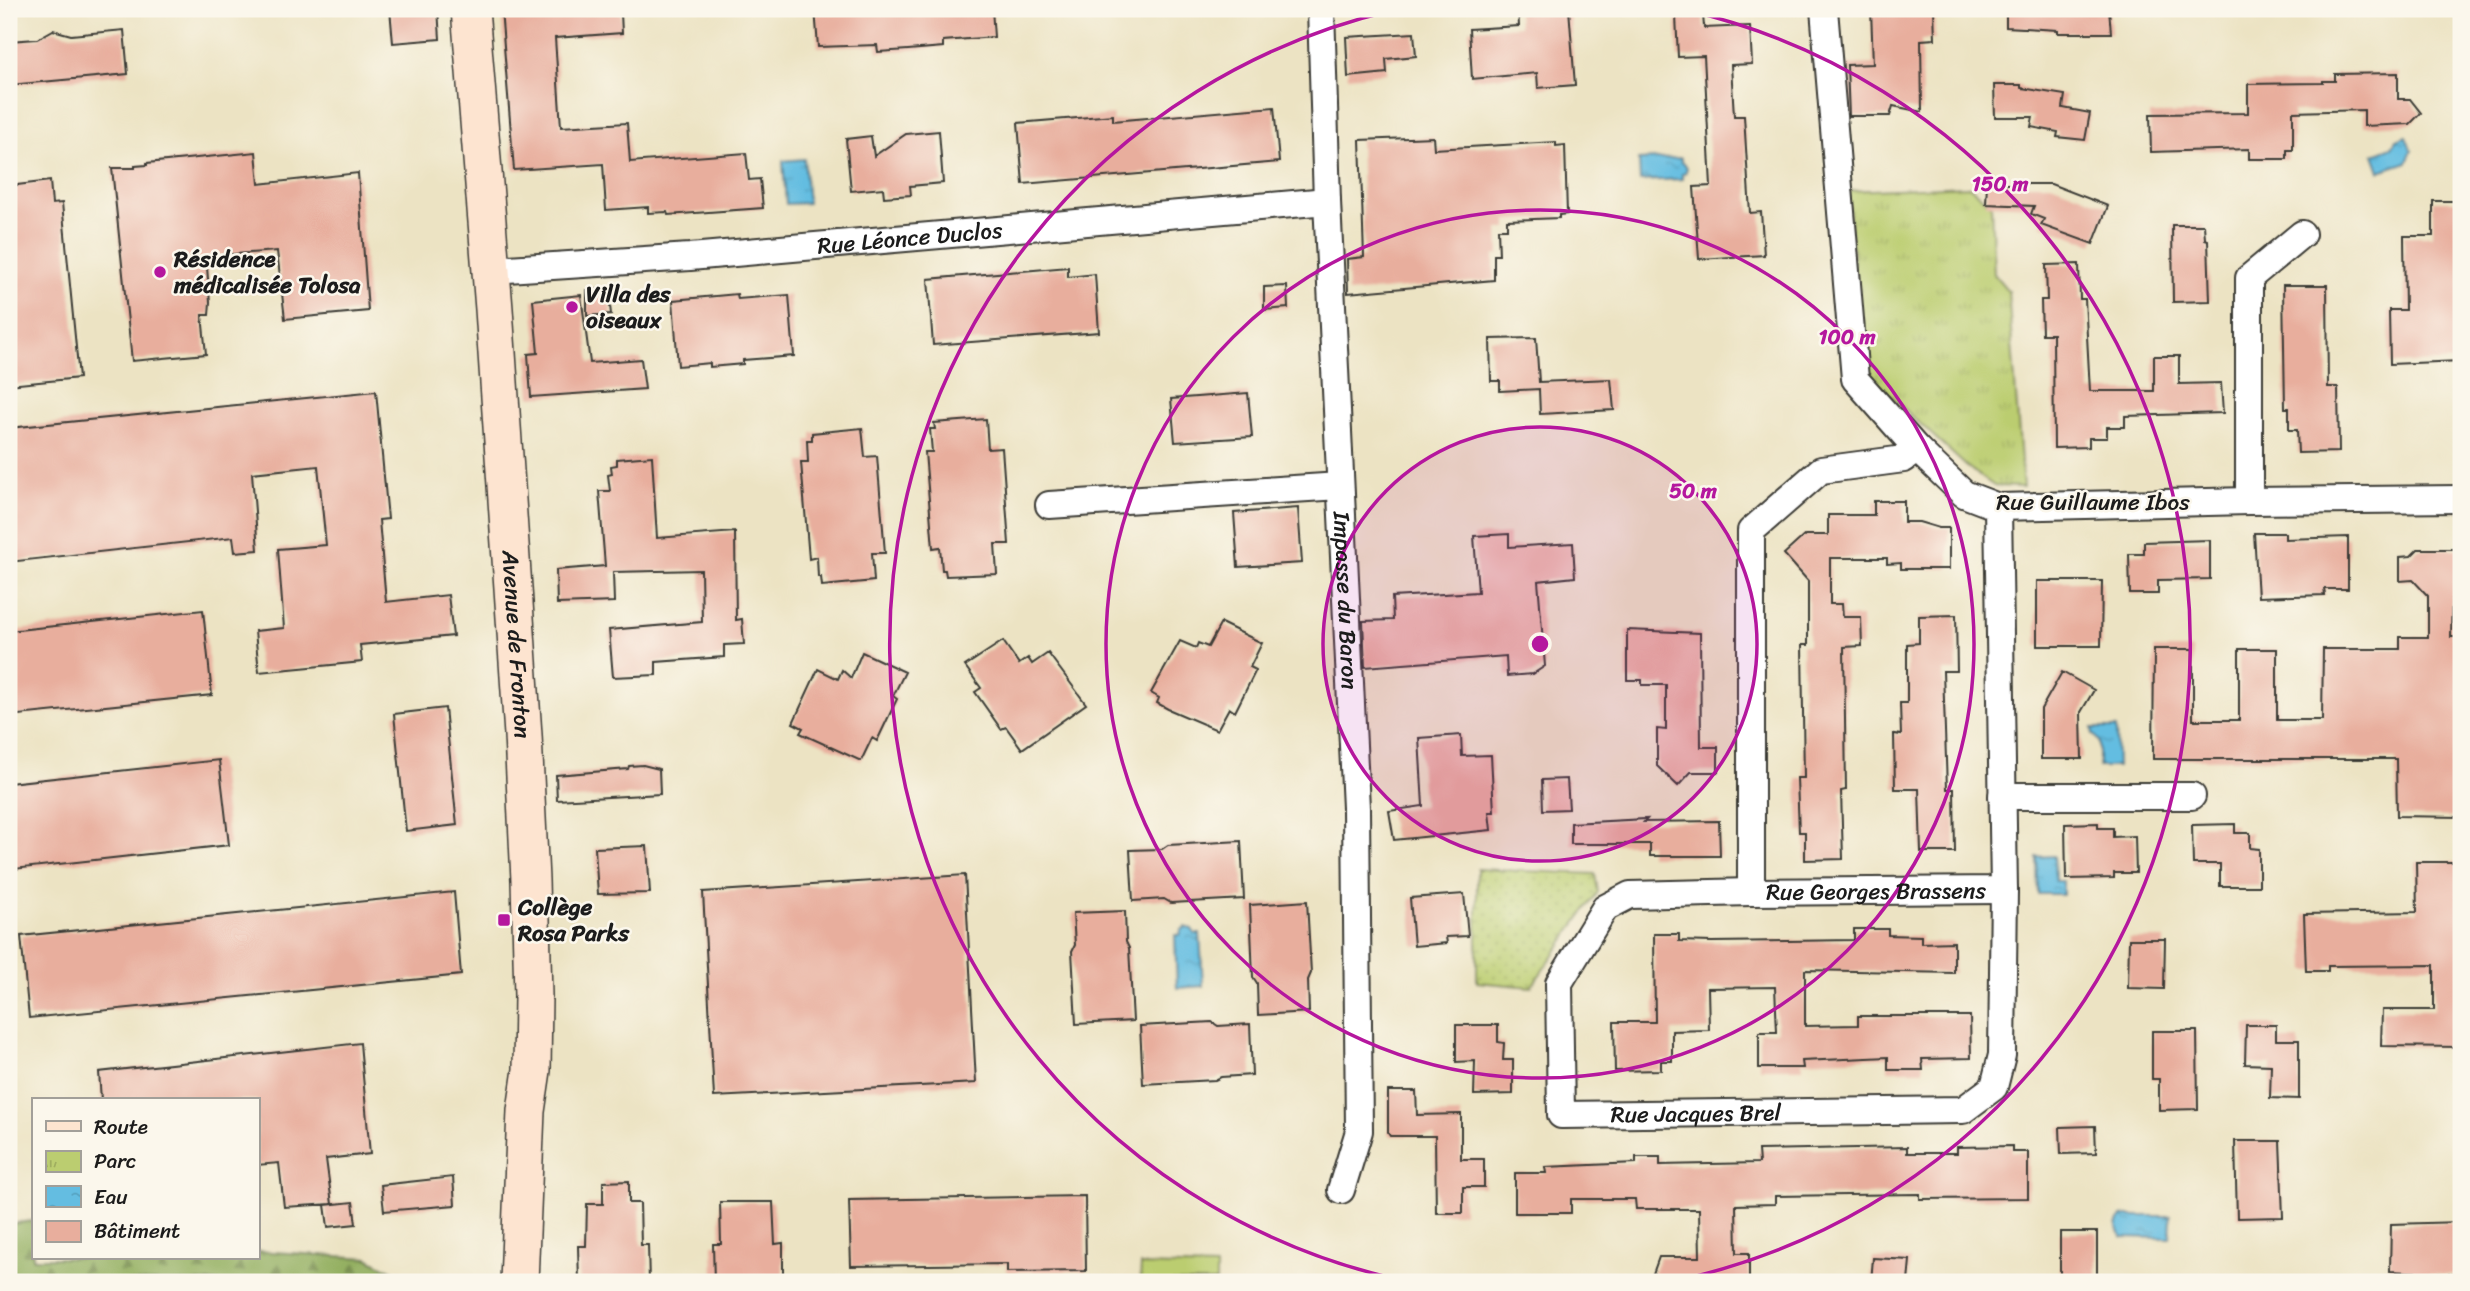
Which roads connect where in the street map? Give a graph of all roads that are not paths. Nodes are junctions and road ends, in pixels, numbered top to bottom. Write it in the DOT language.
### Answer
graph roads {
  1 [pos="470,9"];
  2 [pos="1321,9"];
  3 [pos="1824,9"];
  4 [pos="1327,201"];
  5 [pos="2302,234"];
  6 [pos="491,270"];
  7 [pos="1917,449"];
  8 [pos="1340,486"];
  9 [pos="2461,499"];
  10 [pos="2249,501"];
  11 [pos="1049,505"];
  12 [pos="1998,508"];
  13 [pos="2002,796"];
  14 [pos="2192,796"];
  15 [pos="2004,890"];
  16 [pos="1751,892"];
  17 [pos="1341,1190"];
  18 [pos="519,1282"];
  1 -- 6 [label="street, Avenue de Fronton"];
  2 -- 4 [label="street, Impasse du Baron"];
  3 -- 7 [label="street, Rue Guillaume Ibos"];
  4 -- 6 [label="street, Rue Léonce Duclos"];
  4 -- 8 [label="street, Impasse du Baron"];
  5 -- 10 [label="street"];
  6 -- 18 [label="street, Avenue de Fronton"];
  7 -- 12 [label="street, Rue Guillaume Ibos"];
  7 -- 16 [label="street, Rue Georges Brassens"];
  8 -- 11 [label="street"];
  8 -- 17 [label="street, Impasse du Baron"];
  9 -- 10 [label="street, Rue Guillaume Ibos"];
  10 -- 12 [label="street, Rue Guillaume Ibos"];
  12 -- 13 [label="street, Rue Georges Brassens"];
  13 -- 14 [label="street"];
  13 -- 15 [label="street, Rue Georges Brassens"];
  15 -- 16 [label="street, Rue Georges Brassens"];
  15 -- 16 [label="street, Rue Jacques Brel"];
}
